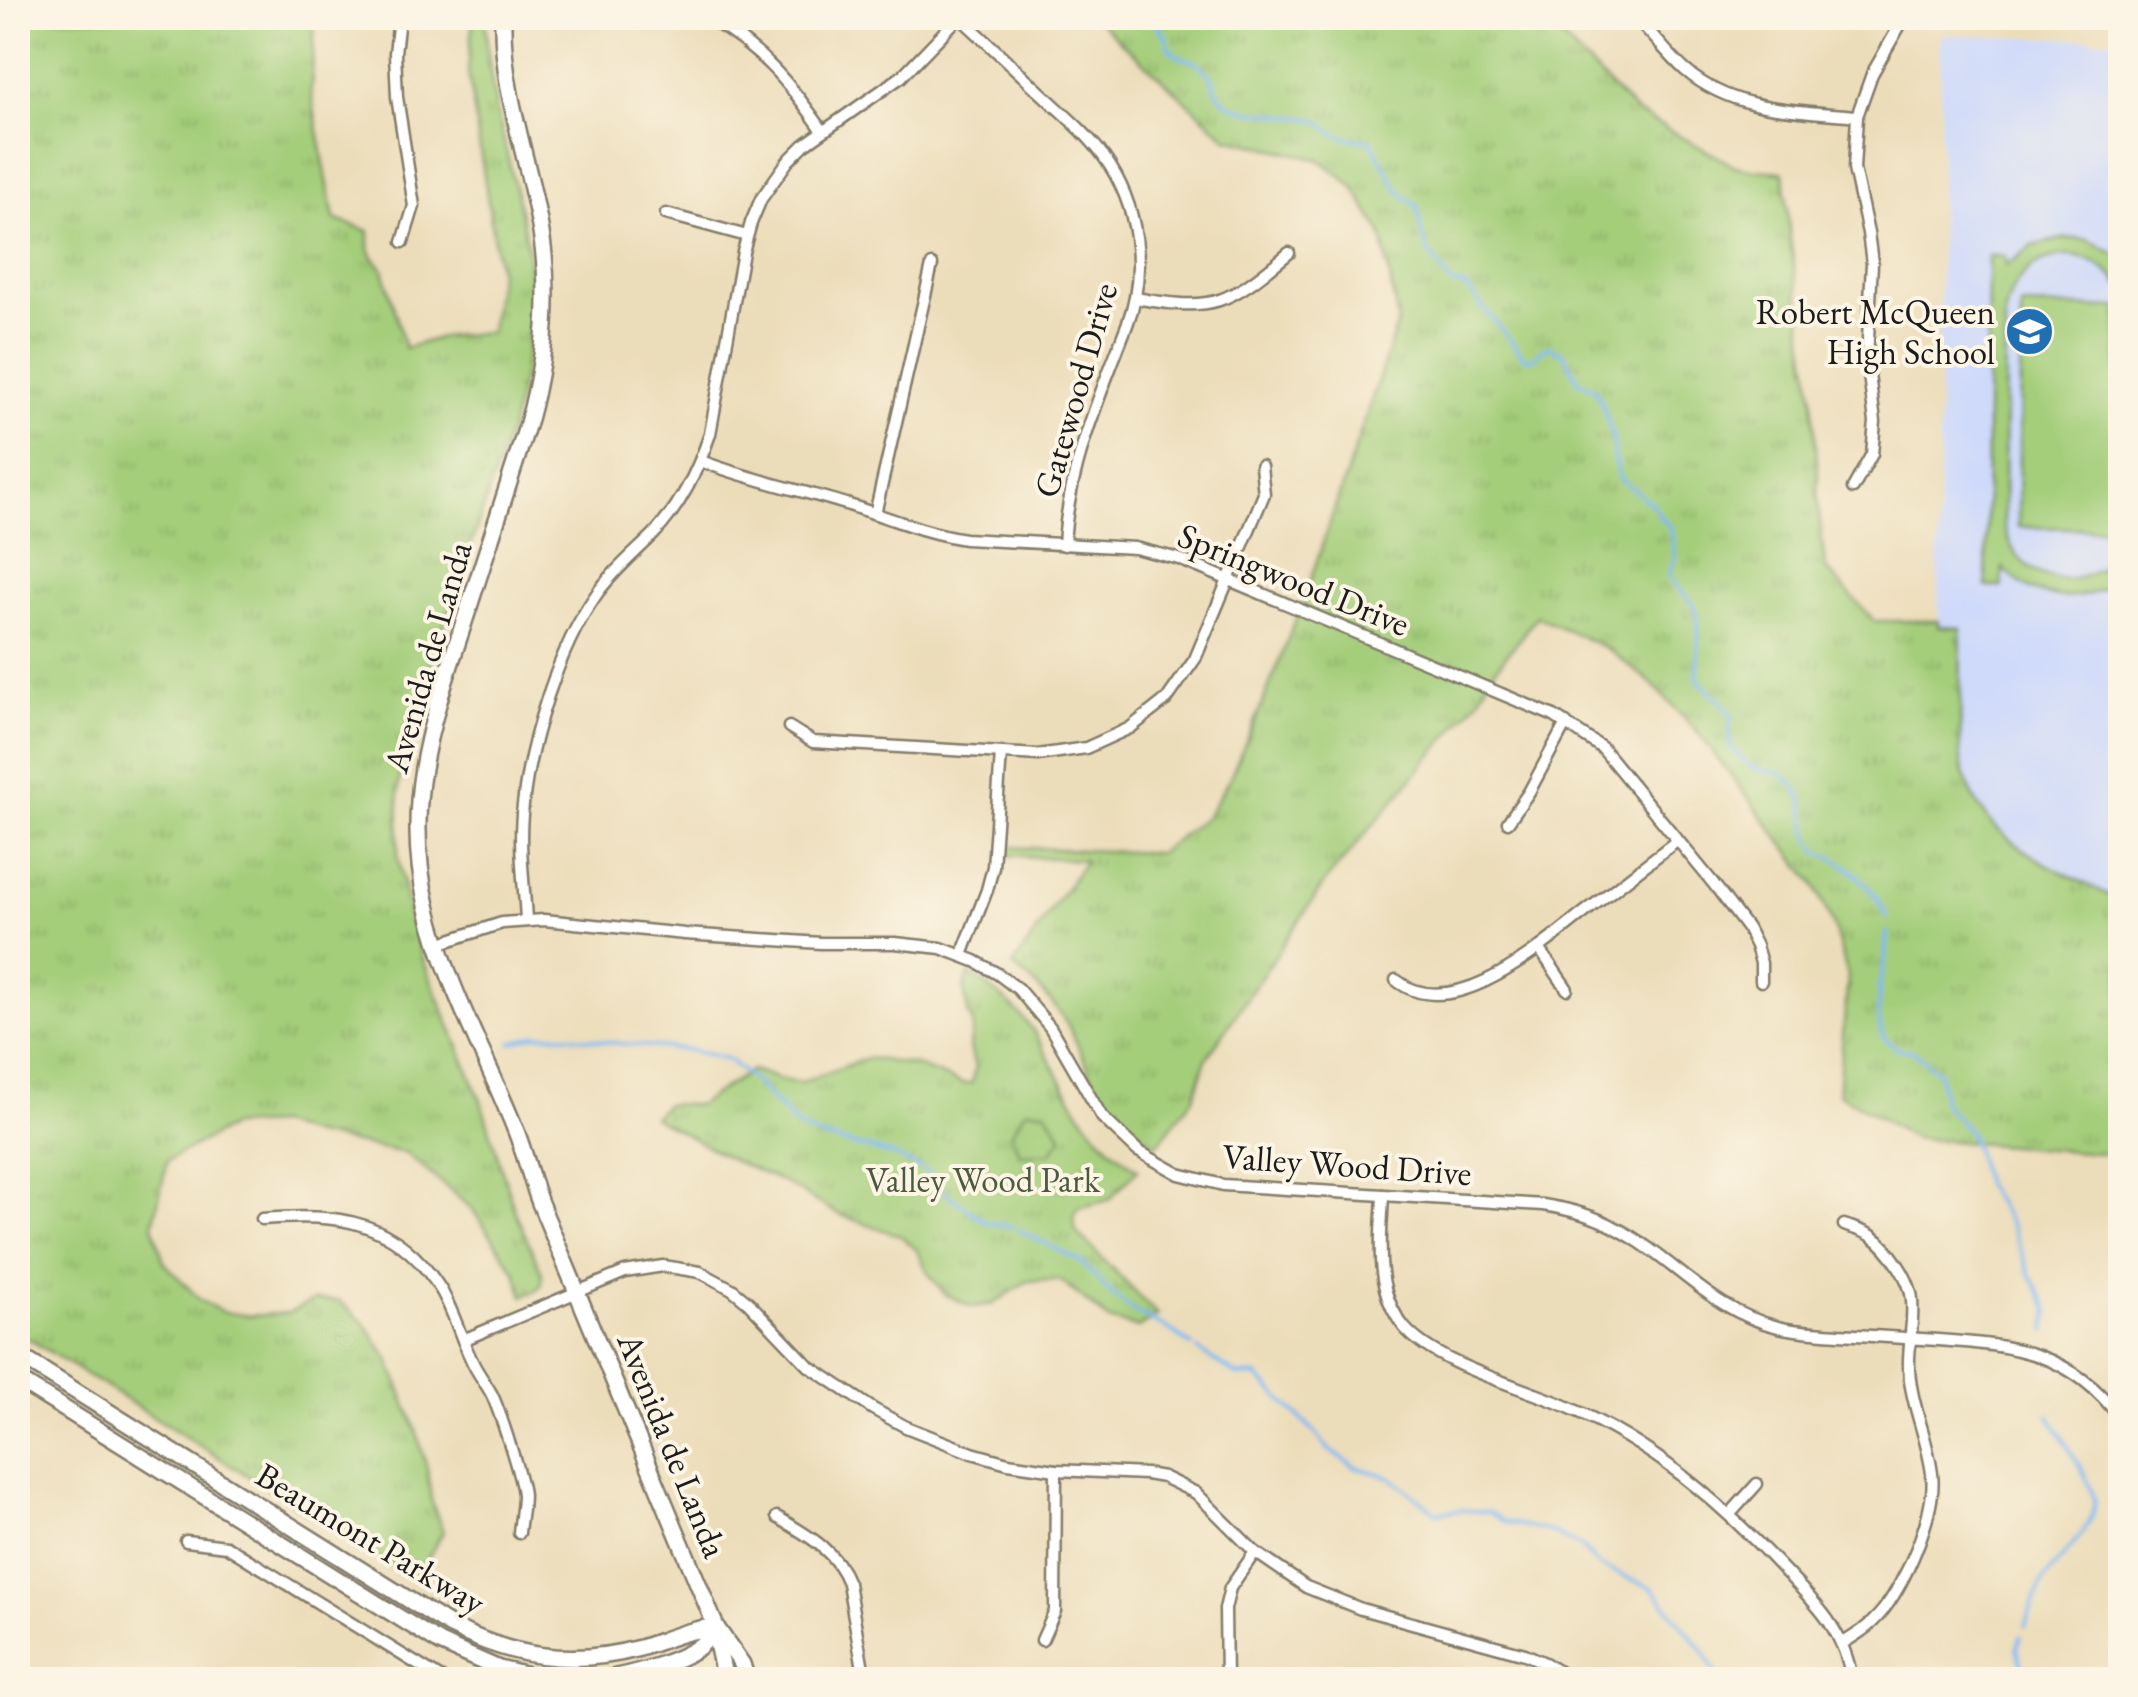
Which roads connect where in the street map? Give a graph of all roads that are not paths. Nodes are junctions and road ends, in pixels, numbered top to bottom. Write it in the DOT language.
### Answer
graph roads {
  1 [pos="399,18"];
  2 [pos="502,18"];
  3 [pos="708,18"];
  4 [pos="959,18"];
  5 [pos="1636,18"];
  6 [pos="1904,18"];
  7 [pos="1857,116"];
  8 [pos="823,132"];
  9 [pos="666,214"];
  10 [pos="746,236"];
  11 [pos="403,242"];
  12 [pos="1289,254"];
  13 [pos="932,265"];
  14 [pos="1134,298"];
  15 [pos="700,461"];
  16 [pos="1260,466"];
  17 [pos="1853,488"];
  18 [pos="874,514"];
  19 [pos="1064,544"];
  20 [pos="1230,580"];
  21 [pos="1566,723"];
  22 [pos="789,727"];
  23 [pos="1001,753"];
  24 [pos="1508,822"];
  25 [pos="1676,841"];
  26 [pos="526,920"];
  27 [pos="438,944"];
  28 [pos="1539,948"];
  29 [pos="962,955"];
  30 [pos="1396,980"];
  31 [pos="1762,981"];
  32 [pos="1567,989"];
  33 [pos="1384,1195"];
  34 [pos="262,1219"];
  35 [pos="1844,1225"];
  36 [pos="577,1292"];
  37 [pos="1910,1339"];
  38 [pos="463,1340"];
  39 [pos="18,1355"];
  40 [pos="18,1380"];
  41 [pos="2118,1410"];
  42 [pos="1056,1470"];
  43 [pos="1758,1484"];
  44 [pos="1730,1514"];
  45 [pos="777,1517"];
  46 [pos="519,1533"];
  47 [pos="186,1541"];
  48 [pos="1255,1552"];
  49 [pos="716,1628"];
  50 [pos="1042,1640"];
  51 [pos="1842,1643"];
  52 [pos="443,1680"];
  53 [pos="545,1680"];
  54 [pos="601,1680"];
  55 [pos="725,1680"];
  56 [pos="747,1680"];
  57 [pos="865,1680"];
  58 [pos="1226,1680"];
  59 [pos="1571,1680"];
  60 [pos="1852,1680"];
  1 -- 11 [label="street"];
  2 -- 27 [label="street, Avenida de Landa"];
  3 -- 8 [label="street"];
  4 -- 8 [label="street"];
  4 -- 14 [label="street, Gatewood Drive"];
  5 -- 7 [label="street"];
  6 -- 7 [label="street"];
  7 -- 17 [label="street"];
  8 -- 10 [label="street"];
  9 -- 10 [label="street"];
  10 -- 15 [label="street"];
  12 -- 14 [label="street"];
  13 -- 18 [label="street"];
  14 -- 19 [label="street, Gatewood Drive"];
  15 -- 18 [label="street, Springwood Drive"];
  15 -- 26 [label="street"];
  16 -- 20 [label="street"];
  18 -- 19 [label="street, Springwood Drive"];
  19 -- 20 [label="street, Springwood Drive"];
  20 -- 21 [label="street, Springwood Drive"];
  20 -- 23 [label="street"];
  21 -- 24 [label="street"];
  21 -- 25 [label="street, Springwood Drive"];
  22 -- 23 [label="street"];
  23 -- 29 [label="street"];
  25 -- 28 [label="street"];
  25 -- 31 [label="street, Springwood Drive"];
  26 -- 27 [label="street, Valley Wood Drive"];
  26 -- 29 [label="street, Valley Wood Drive"];
  27 -- 36 [label="street, Avenida de Landa"];
  28 -- 30 [label="street"];
  28 -- 32 [label="street"];
  29 -- 33 [label="street, Valley Wood Drive"];
  33 -- 37 [label="street, Valley Wood Drive"];
  33 -- 44 [label="street"];
  34 -- 38 [label="street"];
  35 -- 37 [label="street"];
  36 -- 38 [label="street"];
  36 -- 42 [label="street"];
  36 -- 49 [label="street, Avenida de Landa"];
  37 -- 41 [label="street, Valley Wood Drive"];
  37 -- 51 [label="street"];
  38 -- 46 [label="street"];
  39 -- 49 [label="street, Beaumont Parkway"];
  40 -- 53 [label="street, Beaumont Parkway"];
  42 -- 48 [label="street"];
  42 -- 50 [label="street"];
  43 -- 44 [label="street"];
  44 -- 51 [label="street"];
  45 -- 57 [label="street"];
  47 -- 52 [label="street"];
  48 -- 58 [label="street"];
  48 -- 59 [label="street"];
  49 -- 54 [label="street"];
  49 -- 55 [label="street, Avenida de Landa"];
  49 -- 56 [label="street, Avenida de Landa"];
  51 -- 60 [label="street"];
}
